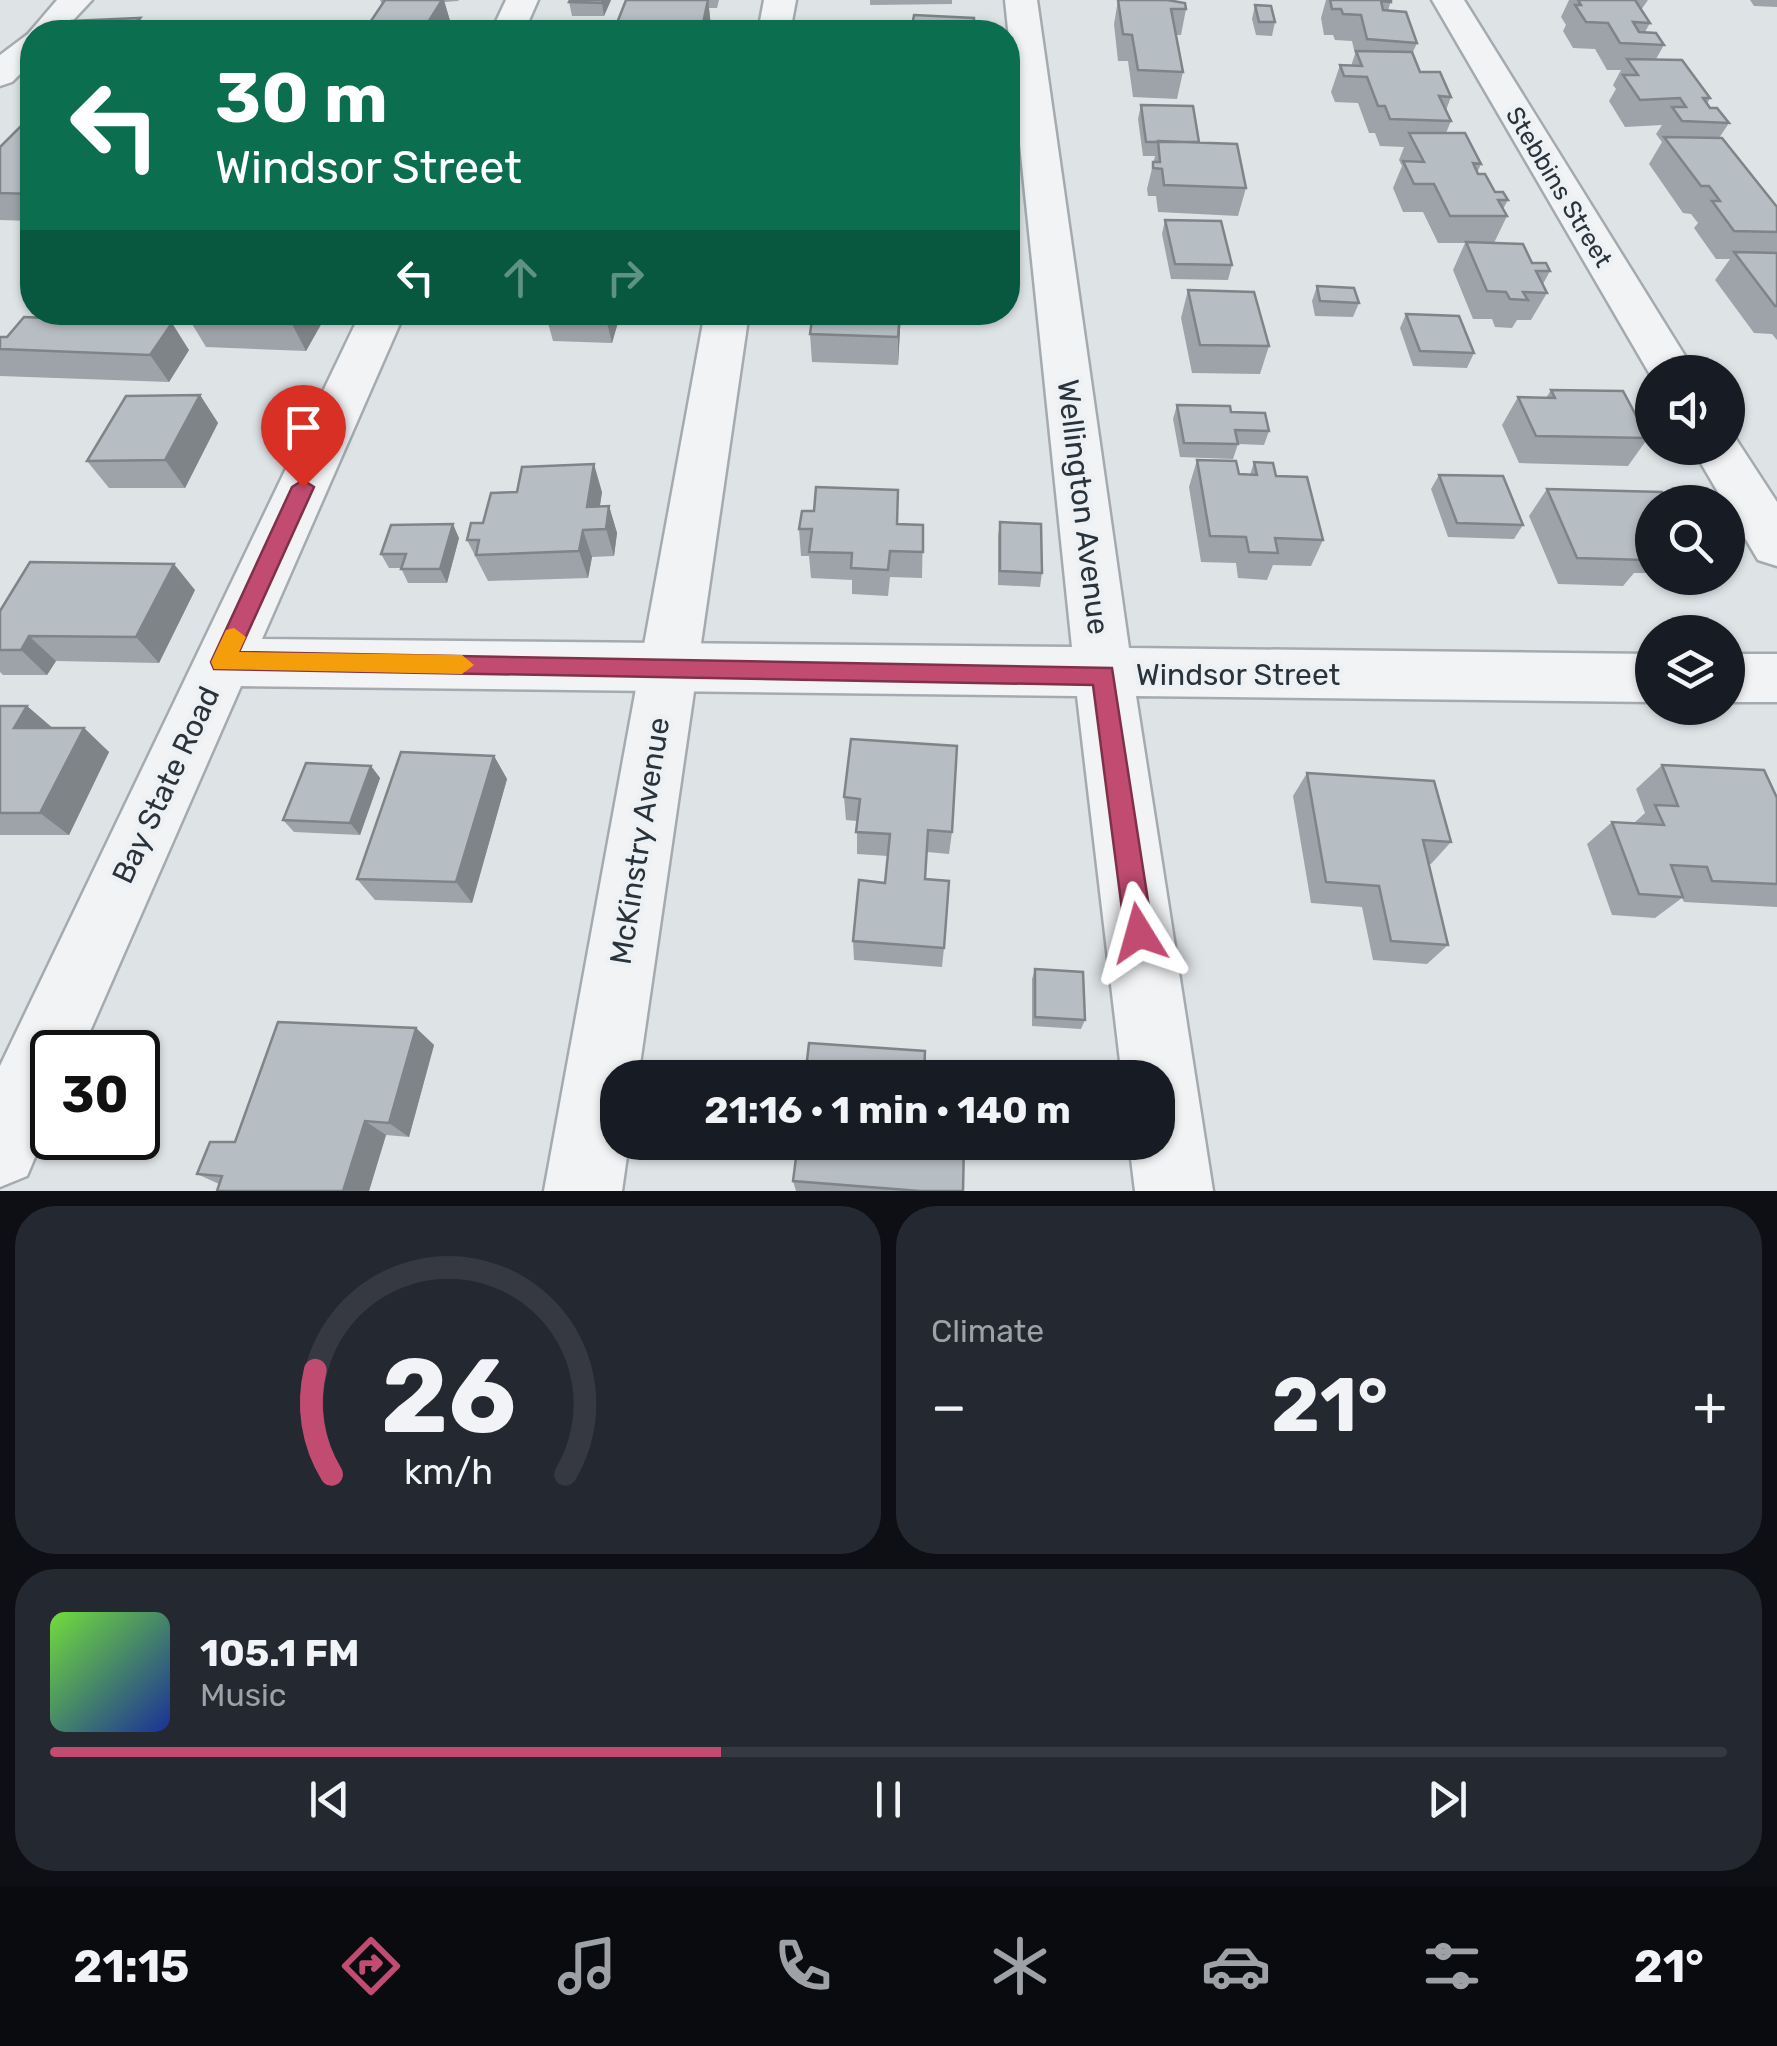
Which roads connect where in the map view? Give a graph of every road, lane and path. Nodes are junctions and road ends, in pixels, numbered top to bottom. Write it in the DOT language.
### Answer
graph roads {
  1 [pos="76,0"];
  2 [pos="1021,0"];
  3 [pos="1448,0"];
  4 [pos="55,20"];
  5 [pos="20,55"];
  6 [pos="0,75"];
  7 [pos="377,325"];
  8 [pos="725,325"];
  9 [pos="1662,355"];
  10 [pos="1727,465"];
  11 [pos="1777,546"];
  12 [pos="223,662"];
  13 [pos="669,667"];
  14 [pos="1104,675"];
  15 [pos="1635,678"];
  16 [pos="1745,678"];
  17 [pos="1777,678"];
  18 [pos="0,1149"];
  19 [pos="583,1191"];
  20 [pos="1174,1191"];
  1 -- 4 [label="street"];
  2 -- 14 [label="street, Wellington Avenue"];
  3 -- 9 [label="street, Stebbins Street"];
  5 -- 6 [label="street"];
  7 -- 12 [label="street, Bay State Road"];
  8 -- 13 [label="street, McKinstry Avenue"];
  10 -- 11 [label="street"];
  12 -- 13 [label="street, Windsor Street"];
  12 -- 18 [label="street, Bay State Road"];
  13 -- 14 [label="street, Windsor Street"];
  13 -- 19 [label="street, McKinstry Avenue"];
  14 -- 15 [label="street, Windsor Street"];
  14 -- 20 [label="street, Wellington Avenue"];
  16 -- 17 [label="street"];
}
